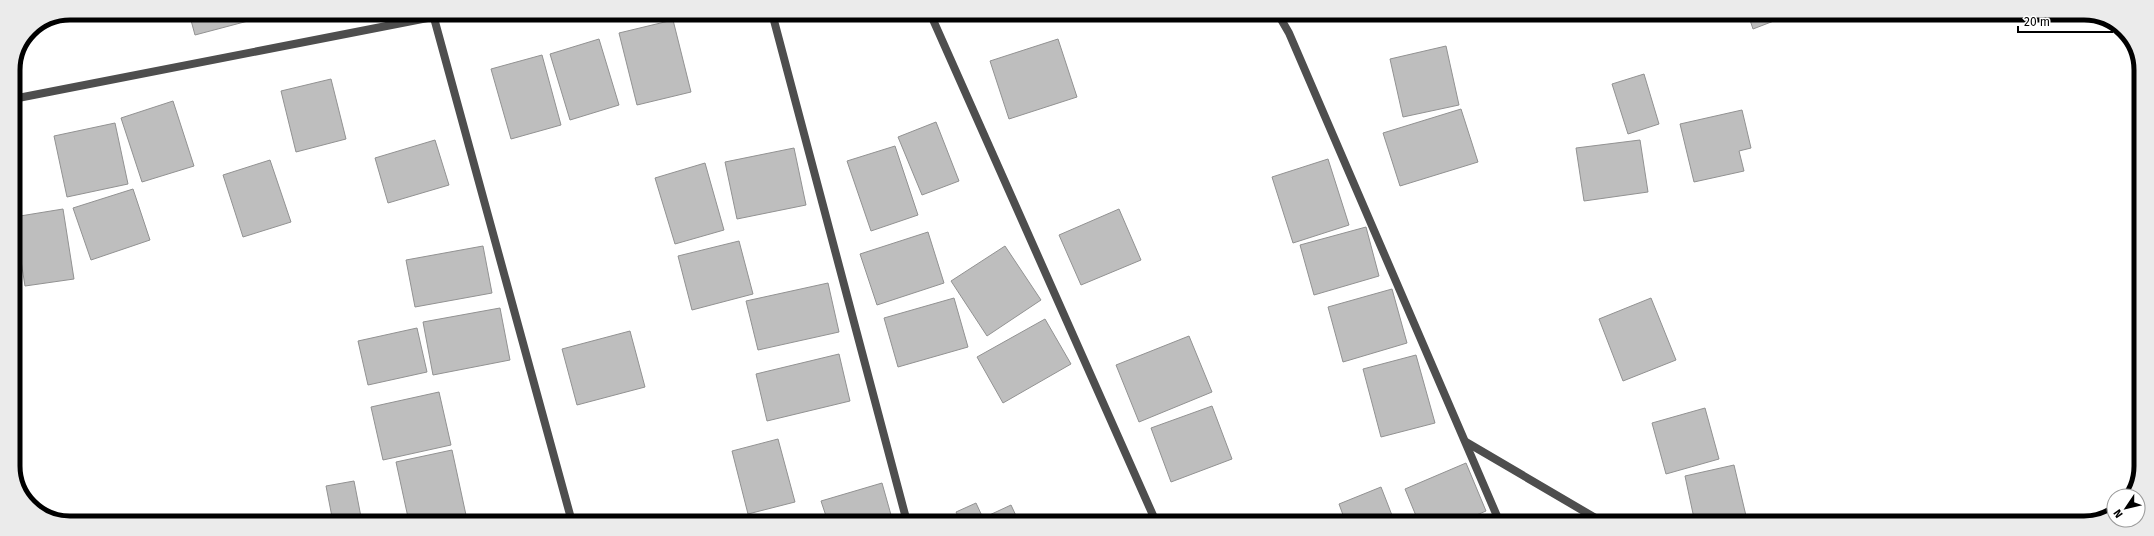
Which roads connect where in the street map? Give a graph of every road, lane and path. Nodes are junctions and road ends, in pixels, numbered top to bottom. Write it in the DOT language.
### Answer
graph roads {
  1 [pos="424,20"];
  2 [pos="435,20"];
  3 [pos="774,20"];
  4 [pos="933,20"];
  5 [pos="1281,20"];
  6 [pos="20,98"];
  7 [pos="1466,442"];
  8 [pos="570,516"];
  9 [pos="905,516"];
  10 [pos="1153,516"];
  11 [pos="1497,516"];
  12 [pos="1592,516"];
  1 -- 6 [label="street"];
  2 -- 8 [label="street"];
  3 -- 9 [label="street"];
  4 -- 10 [label="street"];
  5 -- 7 [label="street"];
  7 -- 11 [label="street"];
  7 -- 12 [label="street"];
}
